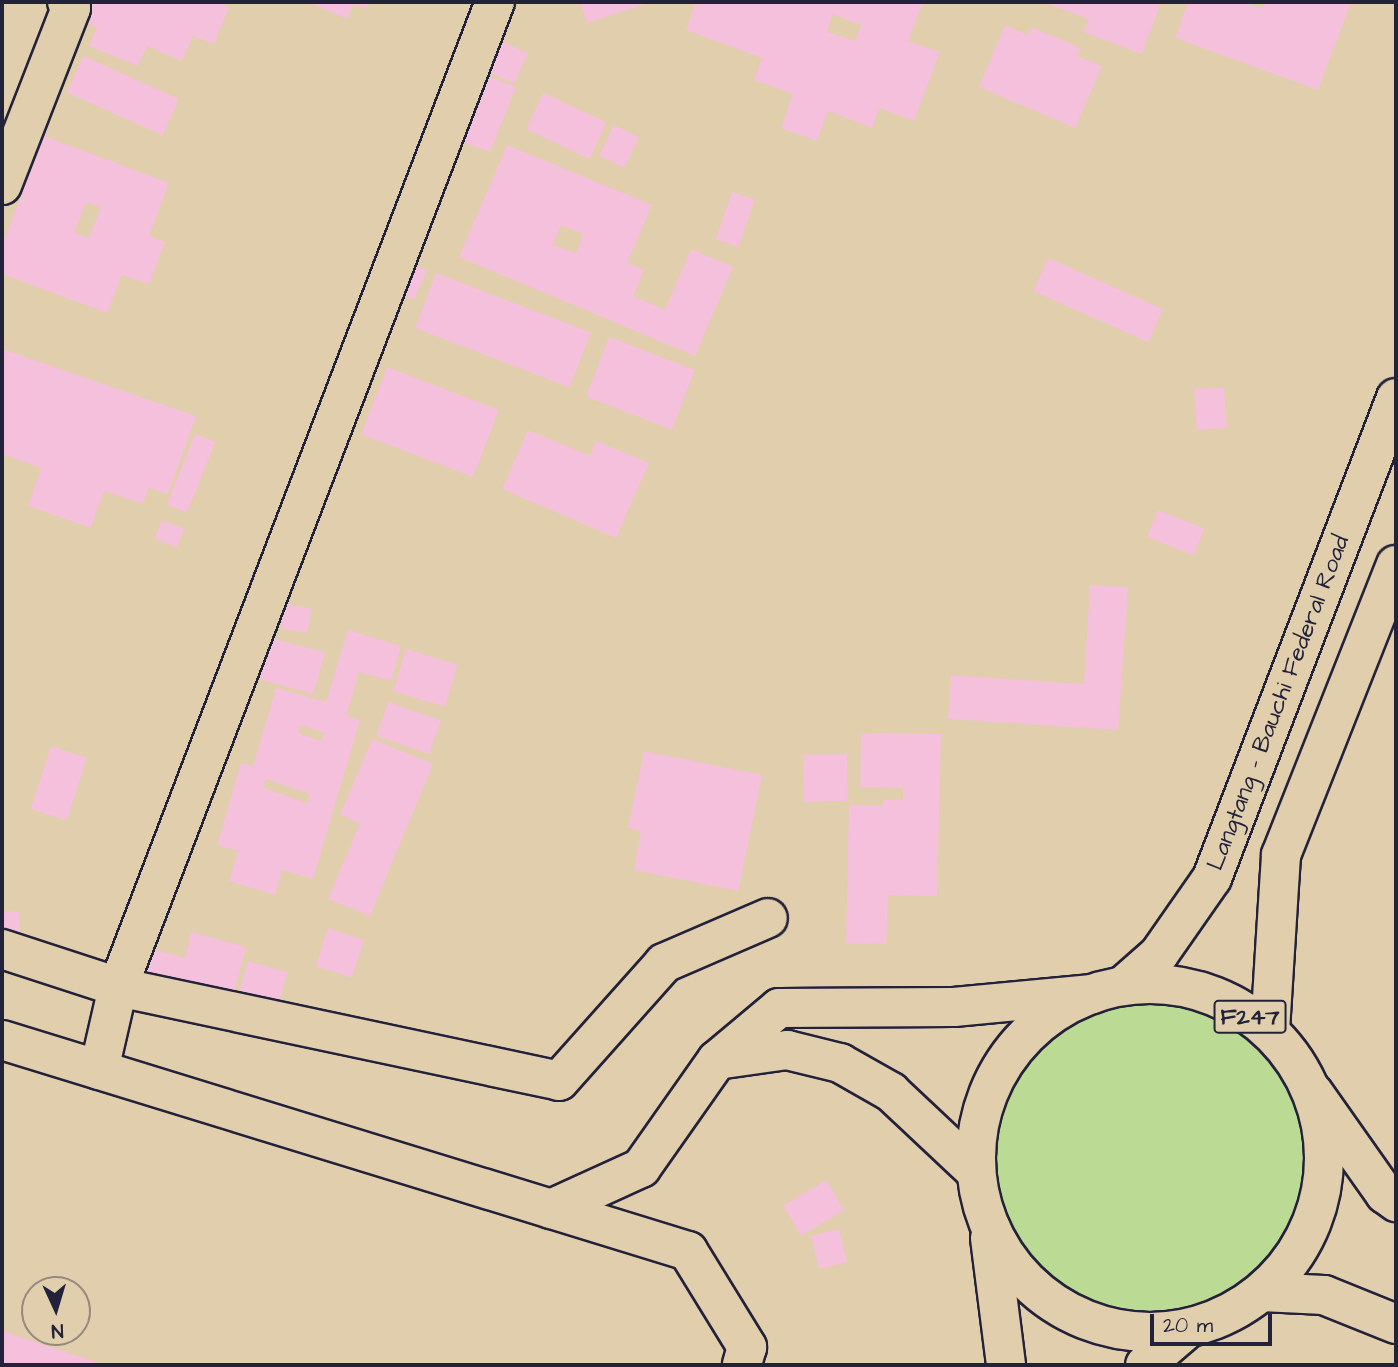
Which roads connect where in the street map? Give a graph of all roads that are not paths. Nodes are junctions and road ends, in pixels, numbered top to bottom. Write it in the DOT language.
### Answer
graph roads {
  1 [pos="67,2"];
  2 [pos="495,2"];
  3 [pos="2,185"];
  4 [pos="1396,398"];
  5 [pos="1396,565"];
  6 [pos="768,918"];
  7 [pos="2,949"];
  8 [pos="118,987"];
  9 [pos="1108,989"];
  10 [pos="1270,1031"];
  11 [pos="2,1040"];
  12 [pos="717,1060"];
  13 [pos="99,1070"];
  14 [pos="1313,1092"];
  15 [pos="975,1171"];
  16 [pos="1396,1202"];
  17 [pos="551,1209"];
  18 [pos="988,1226"];
  19 [pos="1262,1292"];
  20 [pos="1396,1324"];
  21 [pos="1187,1329"];
  22 [pos="742,1365"];
  23 [pos="1006,1365"];
  24 [pos="1145,1365"];
  1 -- 3 [label="street"];
  2 -- 8 [label="street"];
  4 -- 9 [label="street, Langtang - Bauchi Federal Road / F247"];
  5 -- 10 [label="street, F247"];
  6 -- 8 [label="street"];
  7 -- 8 [label="street"];
  8 -- 13 [label="street"];
  9 -- 10 [label="street, F247"];
  9 -- 12 [label="street"];
  9 -- 15 [label="street, F247"];
  10 -- 14 [label="street, F247"];
  11 -- 13 [label="street"];
  12 -- 15 [label="street"];
  12 -- 17 [label="street"];
  13 -- 17 [label="street"];
  14 -- 16 [label="street"];
  14 -- 19 [label="street, F247"];
  15 -- 18 [label="street, F247"];
  17 -- 22 [label="street"];
  18 -- 21 [label="street, F247"];
  18 -- 23 [label="street, F247"];
  19 -- 20 [label="street"];
  19 -- 21 [label="street, F247"];
  21 -- 24 [label="street, F247"];
}
